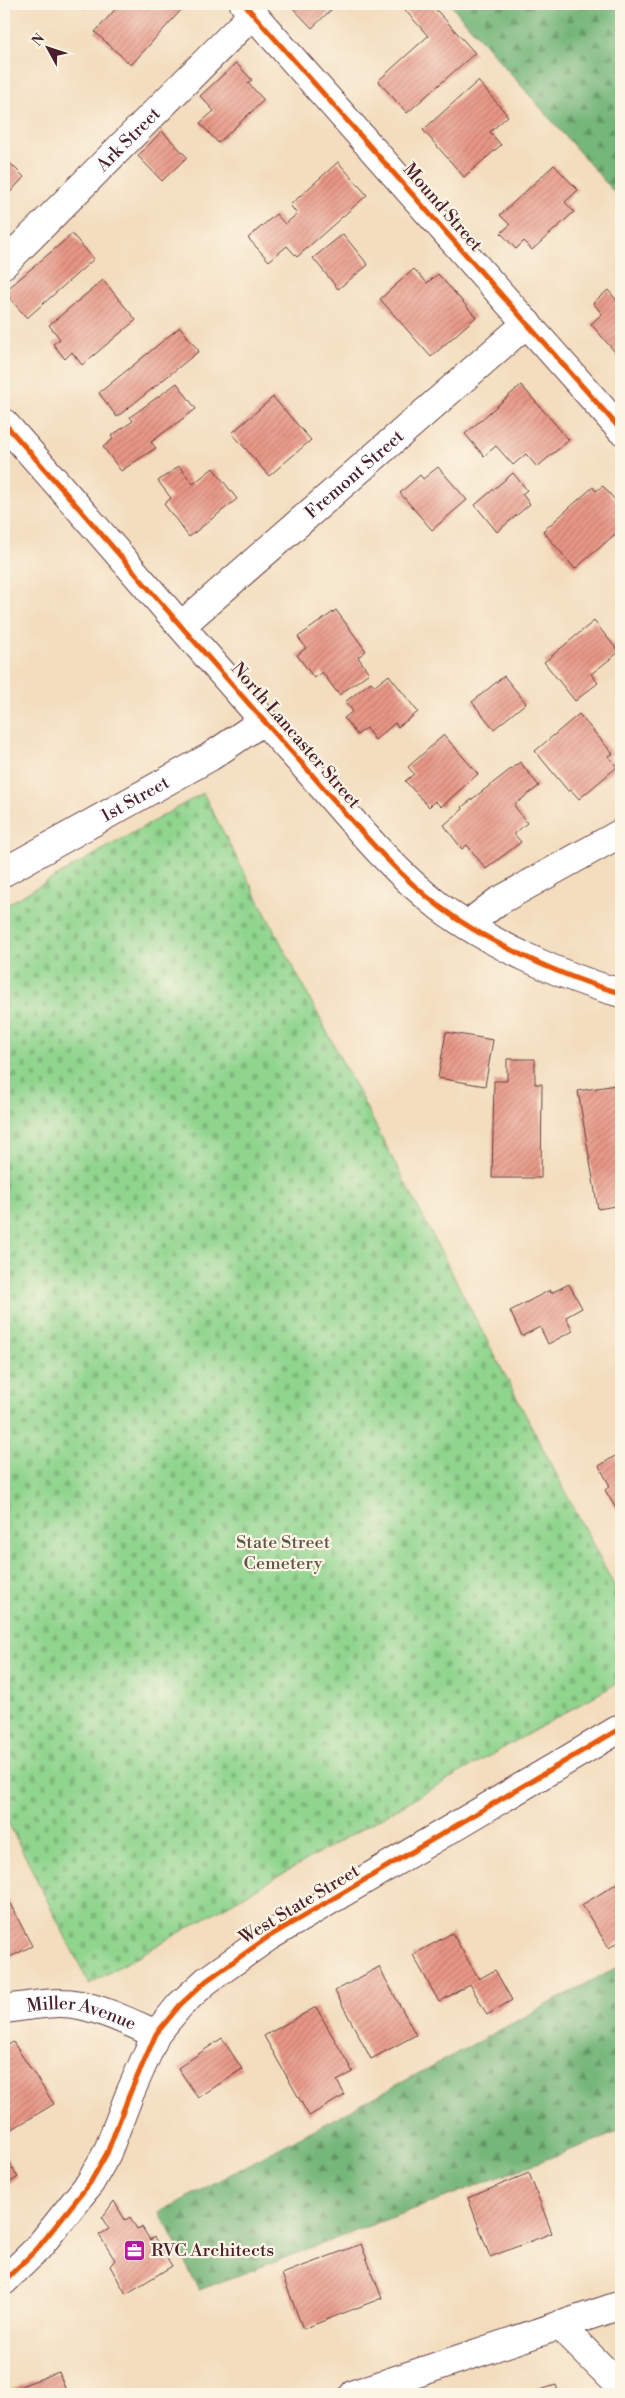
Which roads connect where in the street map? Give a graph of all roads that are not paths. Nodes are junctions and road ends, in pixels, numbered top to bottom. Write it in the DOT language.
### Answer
graph roads {
  1 [pos="249,8"];
  2 [pos="4,264"];
  3 [pos="527,323"];
  4 [pos="4,423"];
  5 [pos="621,430"];
  6 [pos="182,625"];
  7 [pos="264,721"];
  8 [pos="621,833"];
  9 [pos="4,872"];
  10 [pos="467,925"];
  11 [pos="621,993"];
  12 [pos="621,1728"];
  13 [pos="4,2009"];
  14 [pos="156,2034"];
  15 [pos="4,2281"];
  16 [pos="621,2305"];
  17 [pos="559,2325"];
  18 [pos="621,2387"];
  19 [pos="354,2394"];
  1 -- 2 [label="street, Ark Street"];
  1 -- 3 [label="street, Mound Street"];
  3 -- 5 [label="street, Mound Street"];
  3 -- 6 [label="street, Fremont Street"];
  4 -- 6 [label="street, North Lancaster Street"];
  6 -- 7 [label="street, North Lancaster Street"];
  7 -- 9 [label="street, 1st Street"];
  7 -- 10 [label="street, North Lancaster Street"];
  8 -- 10 [label="street"];
  10 -- 11 [label="street, North Lancaster Street"];
  12 -- 14 [label="street, West State Street"];
  13 -- 14 [label="street, Miller Avenue"];
  14 -- 15 [label="street, West State Street"];
  16 -- 17 [label="street"];
  17 -- 18 [label="street"];
  17 -- 19 [label="street"];
}
